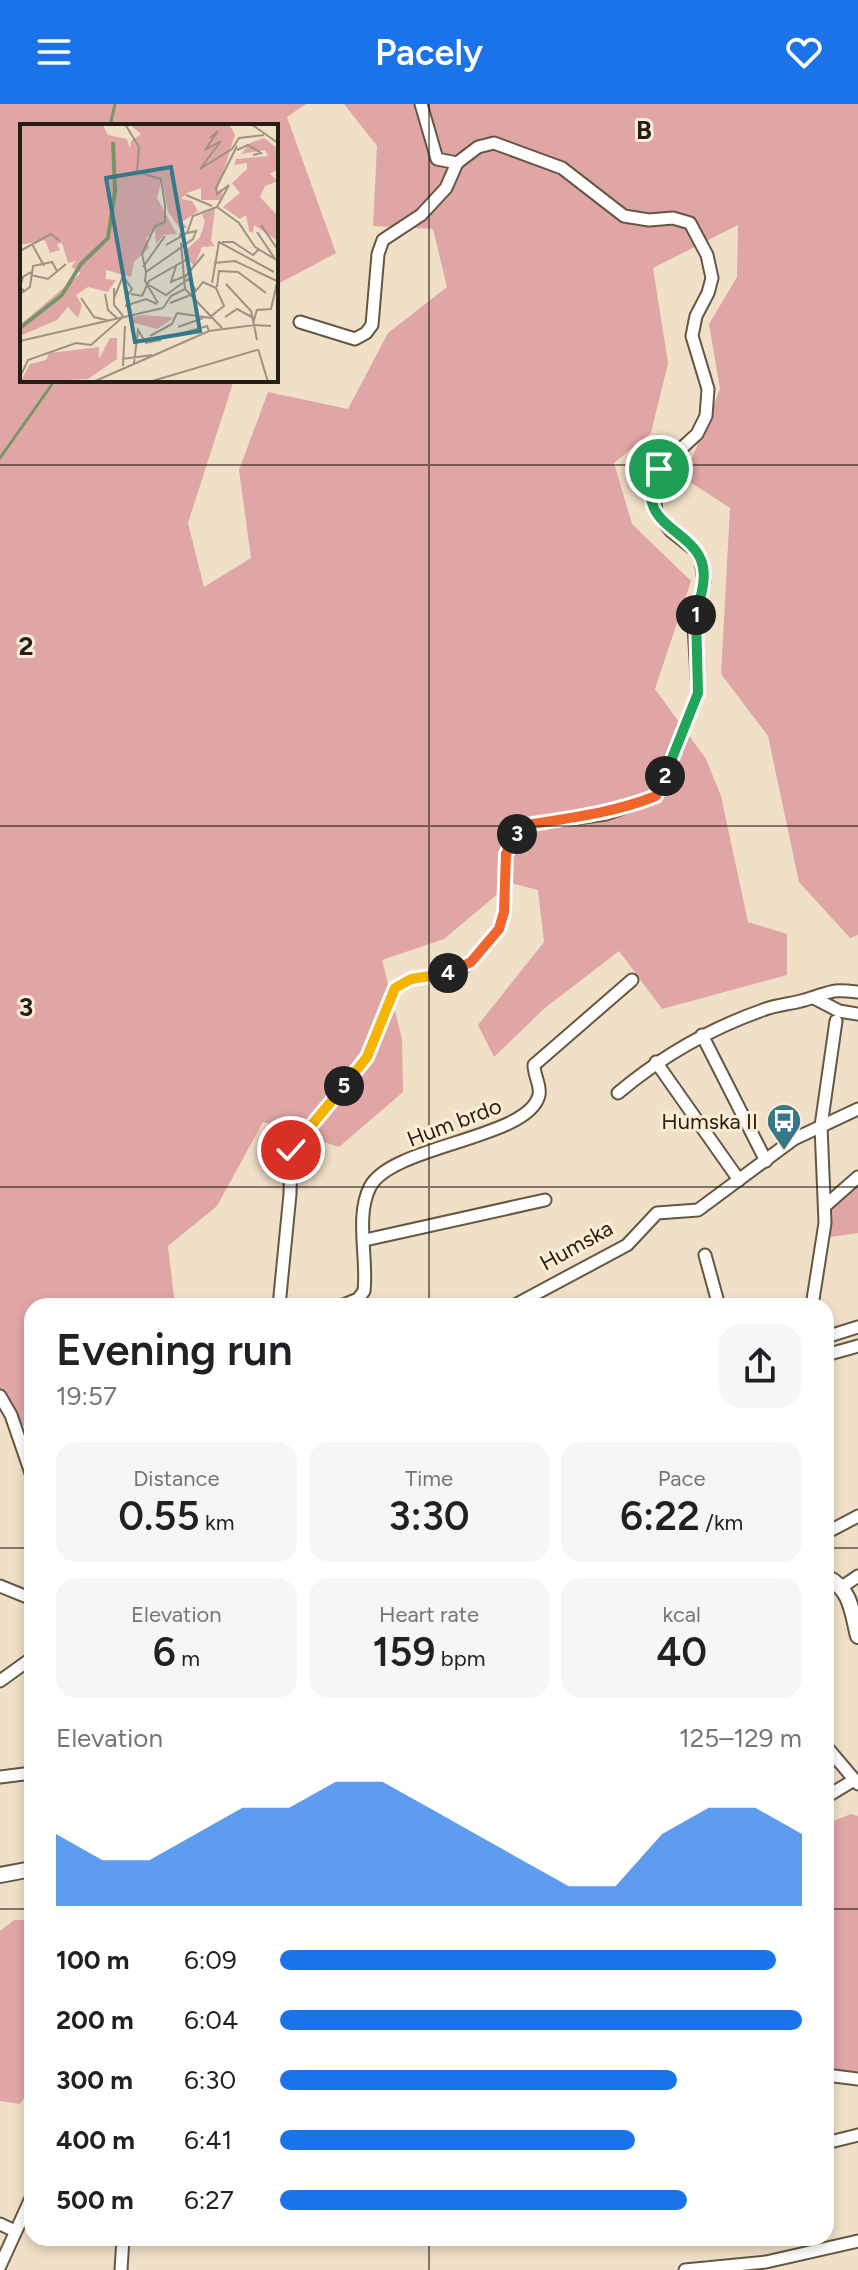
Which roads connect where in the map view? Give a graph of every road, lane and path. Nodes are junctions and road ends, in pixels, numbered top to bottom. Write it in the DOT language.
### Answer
graph roads {
  1 [pos="421,104"];
  2 [pos="457,163"];
  3 [pos="300,322"];
  4 [pos="632,980"];
  5 [pos="858,992"];
  6 [pos="814,998"];
  7 [pos="858,1014"];
  8 [pos="836,1021"];
  9 [pos="702,1035"];
  10 [pos="656,1062"];
  11 [pos="618,1093"];
  12 [pos="858,1109"];
  13 [pos="821,1126"];
  14 [pos="766,1161"];
  15 [pos="858,1177"];
  16 [pos="739,1180"];
  17 [pos="545,1200"];
  18 [pos="825,1206"];
  19 [pos="365,1240"];
  20 [pos="705,1255"];
  21 [pos="280,1298"];
  22 [pos="359,1298"];
  23 [pos="528,1298"];
  24 [pos="717,1298"];
  25 [pos="814,1298"];
  26 [pos="858,1327"];
  27 [pos="834,1334"];
  28 [pos="858,1346"];
  29 [pos="834,1353"];
  30 [pos="0,1396"];
  31 [pos="24,1453"];
  32 [pos="858,1516"];
  33 [pos="834,1529"];
  34 [pos="858,1576"];
  35 [pos="834,1582"];
  36 [pos="0,1586"];
  37 [pos="842,1587"];
  38 [pos="24,1596"];
  39 [pos="858,1636"];
  40 [pos="24,1664"];
  41 [pos="0,1681"];
  42 [pos="834,1756"];
  43 [pos="24,1774"];
  44 [pos="0,1777"];
  45 [pos="856,1782"];
  46 [pos="834,1793"];
  47 [pos="24,1870"];
  48 [pos="0,1875"];
  49 [pos="834,2076"];
  50 [pos="858,2079"];
  51 [pos="858,2135"];
  52 [pos="834,2141"];
  53 [pos="24,2212"];
  54 [pos="0,2224"];
  55 [pos="15,2231"];
  56 [pos="858,2241"];
  57 [pos="122,2246"];
  58 [pos="0,2266"];
  59 [pos="121,2270"];
  60 [pos="685,2270"];
  1 -- 2 [label="street"];
  2 -- 3 [label="street"];
  2 -- 21 [label="street"];
  4 -- 19 [label="street, Hum brdo"];
  5 -- 6 [label="street"];
  6 -- 7 [label="street"];
  6 -- 9 [label="street"];
  8 -- 13 [label="street"];
  9 -- 10 [label="street"];
  9 -- 14 [label="street"];
  10 -- 11 [label="street"];
  10 -- 16 [label="street"];
  12 -- 13 [label="street, Humska"];
  13 -- 14 [label="street, Humska"];
  13 -- 18 [label="street"];
  14 -- 16 [label="street, Humska"];
  15 -- 18 [label="street"];
  16 -- 23 [label="street, Humska"];
  17 -- 19 [label="street"];
  18 -- 25 [label="street"];
  19 -- 22 [label="street, Hum brdo"];
  20 -- 24 [label="street"];
  26 -- 27 [label="street"];
  28 -- 29 [label="street"];
  30 -- 31 [label="street"];
  32 -- 33 [label="street"];
  34 -- 37 [label="street"];
  35 -- 37 [label="street"];
  36 -- 38 [label="street"];
  37 -- 39 [label="street"];
  40 -- 41 [label="street"];
  42 -- 45 [label="street"];
  43 -- 44 [label="street"];
  45 -- 46 [label="street"];
  47 -- 48 [label="street"];
  49 -- 50 [label="street"];
  51 -- 52 [label="street"];
  53 -- 55 [label="street"];
  54 -- 55 [label="street"];
  55 -- 58 [label="street"];
  56 -- 60 [label="street"];
  57 -- 59 [label="street"];
}
